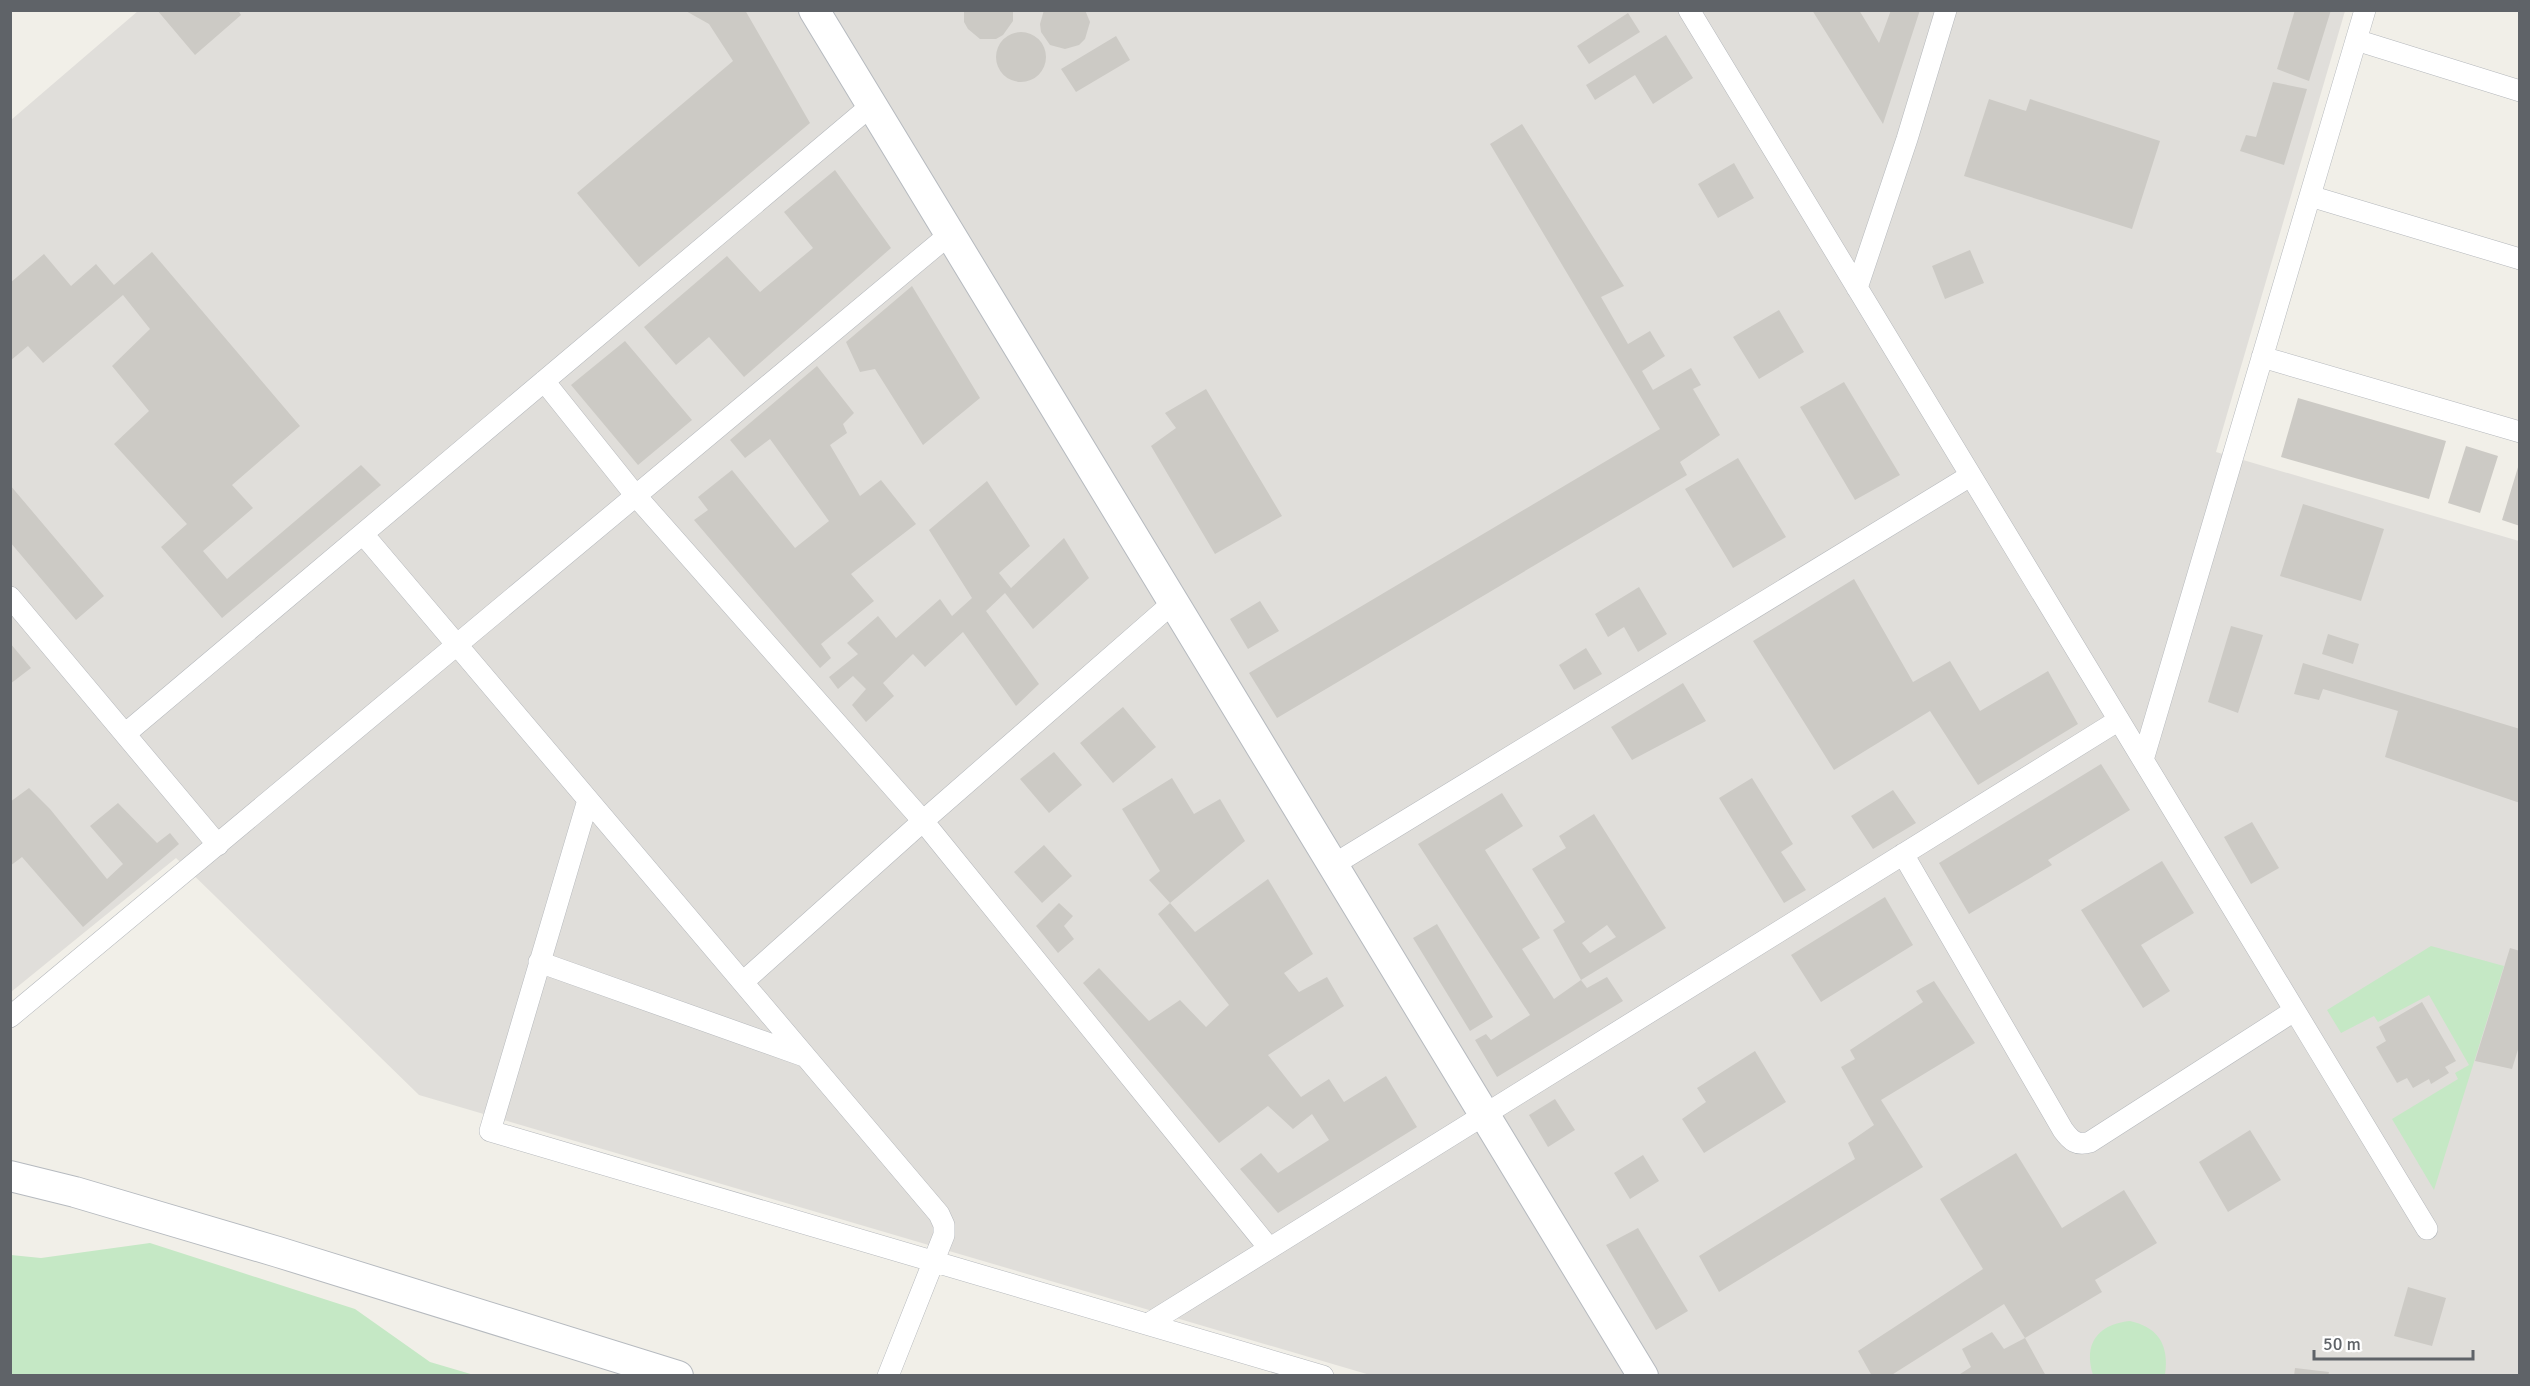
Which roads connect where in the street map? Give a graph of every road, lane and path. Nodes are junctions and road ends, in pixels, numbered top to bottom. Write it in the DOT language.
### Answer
graph roads {
  1 [pos="814,10"];
  2 [pos="1689,10"];
  3 [pos="1946,10"];
  4 [pos="2365,10"];
  5 [pos="2356,40"];
  6 [pos="2520,91"];
  7 [pos="872,105"];
  8 [pos="2310,196"];
  9 [pos="950,234"];
  10 [pos="2520,259"];
  11 [pos="1857,288"];
  12 [pos="2262,357"];
  13 [pos="544,381"];
  14 [pos="2520,432"];
  15 [pos="1970,476"];
  16 [pos="636,496"];
  17 [pos="363,534"];
  18 [pos="10,597"];
  19 [pos="1174,602"];
  20 [pos="457,645"];
  21 [pos="2119,720"];
  22 [pos="125,734"];
  23 [pos="2143,760"];
  24 [pos="588,800"];
  25 [pos="923,821"];
  26 [pos="218,845"];
  27 [pos="1903,854"];
  28 [pos="1333,865"];
  29 [pos="539,962"];
  30 [pos="743,982"];
  31 [pos="2294,1011"];
  32 [pos="10,1017"];
  33 [pos="805,1056"];
  34 [pos="1485,1114"];
  35 [pos="10,1176"];
  36 [pos="2427,1229"];
  37 [pos="1269,1248"];
  38 [pos="934,1261"];
  39 [pos="1148,1324"];
  40 [pos="678,1376"];
  41 [pos="888,1376"];
  42 [pos="1323,1376"];
  43 [pos="1643,1376"];
  1 -- 7 [label="street"];
  2 -- 11 [label="street"];
  3 -- 11 [label="street"];
  4 -- 5 [label="street"];
  5 -- 6 [label="street"];
  5 -- 8 [label="street"];
  7 -- 9 [label="street"];
  7 -- 13 [label="street"];
  8 -- 10 [label="street"];
  8 -- 12 [label="street"];
  9 -- 16 [label="street"];
  9 -- 19 [label="street"];
  11 -- 15 [label="street"];
  12 -- 14 [label="street"];
  12 -- 23 [label="street"];
  13 -- 16 [label="street"];
  13 -- 17 [label="street"];
  15 -- 21 [label="street"];
  15 -- 28 [label="street"];
  16 -- 20 [label="street"];
  16 -- 25 [label="street"];
  17 -- 20 [label="street"];
  17 -- 22 [label="street"];
  18 -- 22 [label="street"];
  19 -- 25 [label="street"];
  19 -- 28 [label="street"];
  20 -- 24 [label="street"];
  20 -- 26 [label="street"];
  21 -- 23 [label="street"];
  21 -- 27 [label="street"];
  22 -- 26 [label="street"];
  23 -- 31 [label="street"];
  24 -- 29 [label="street"];
  24 -- 30 [label="street"];
  25 -- 30 [label="street"];
  25 -- 37 [label="street"];
  26 -- 32 [label="street"];
  27 -- 31 [label="street"];
  27 -- 34 [label="street"];
  28 -- 34 [label="street"];
  29 -- 33 [label="street"];
  29 -- 38 [label="street"];
  30 -- 33 [label="street"];
  31 -- 36 [label="street"];
  33 -- 38 [label="street"];
  34 -- 37 [label="street"];
  34 -- 43 [label="street"];
  35 -- 40 [label="street"];
  37 -- 39 [label="street"];
  38 -- 39 [label="street"];
  38 -- 41 [label="street"];
  39 -- 42 [label="street"];
}
